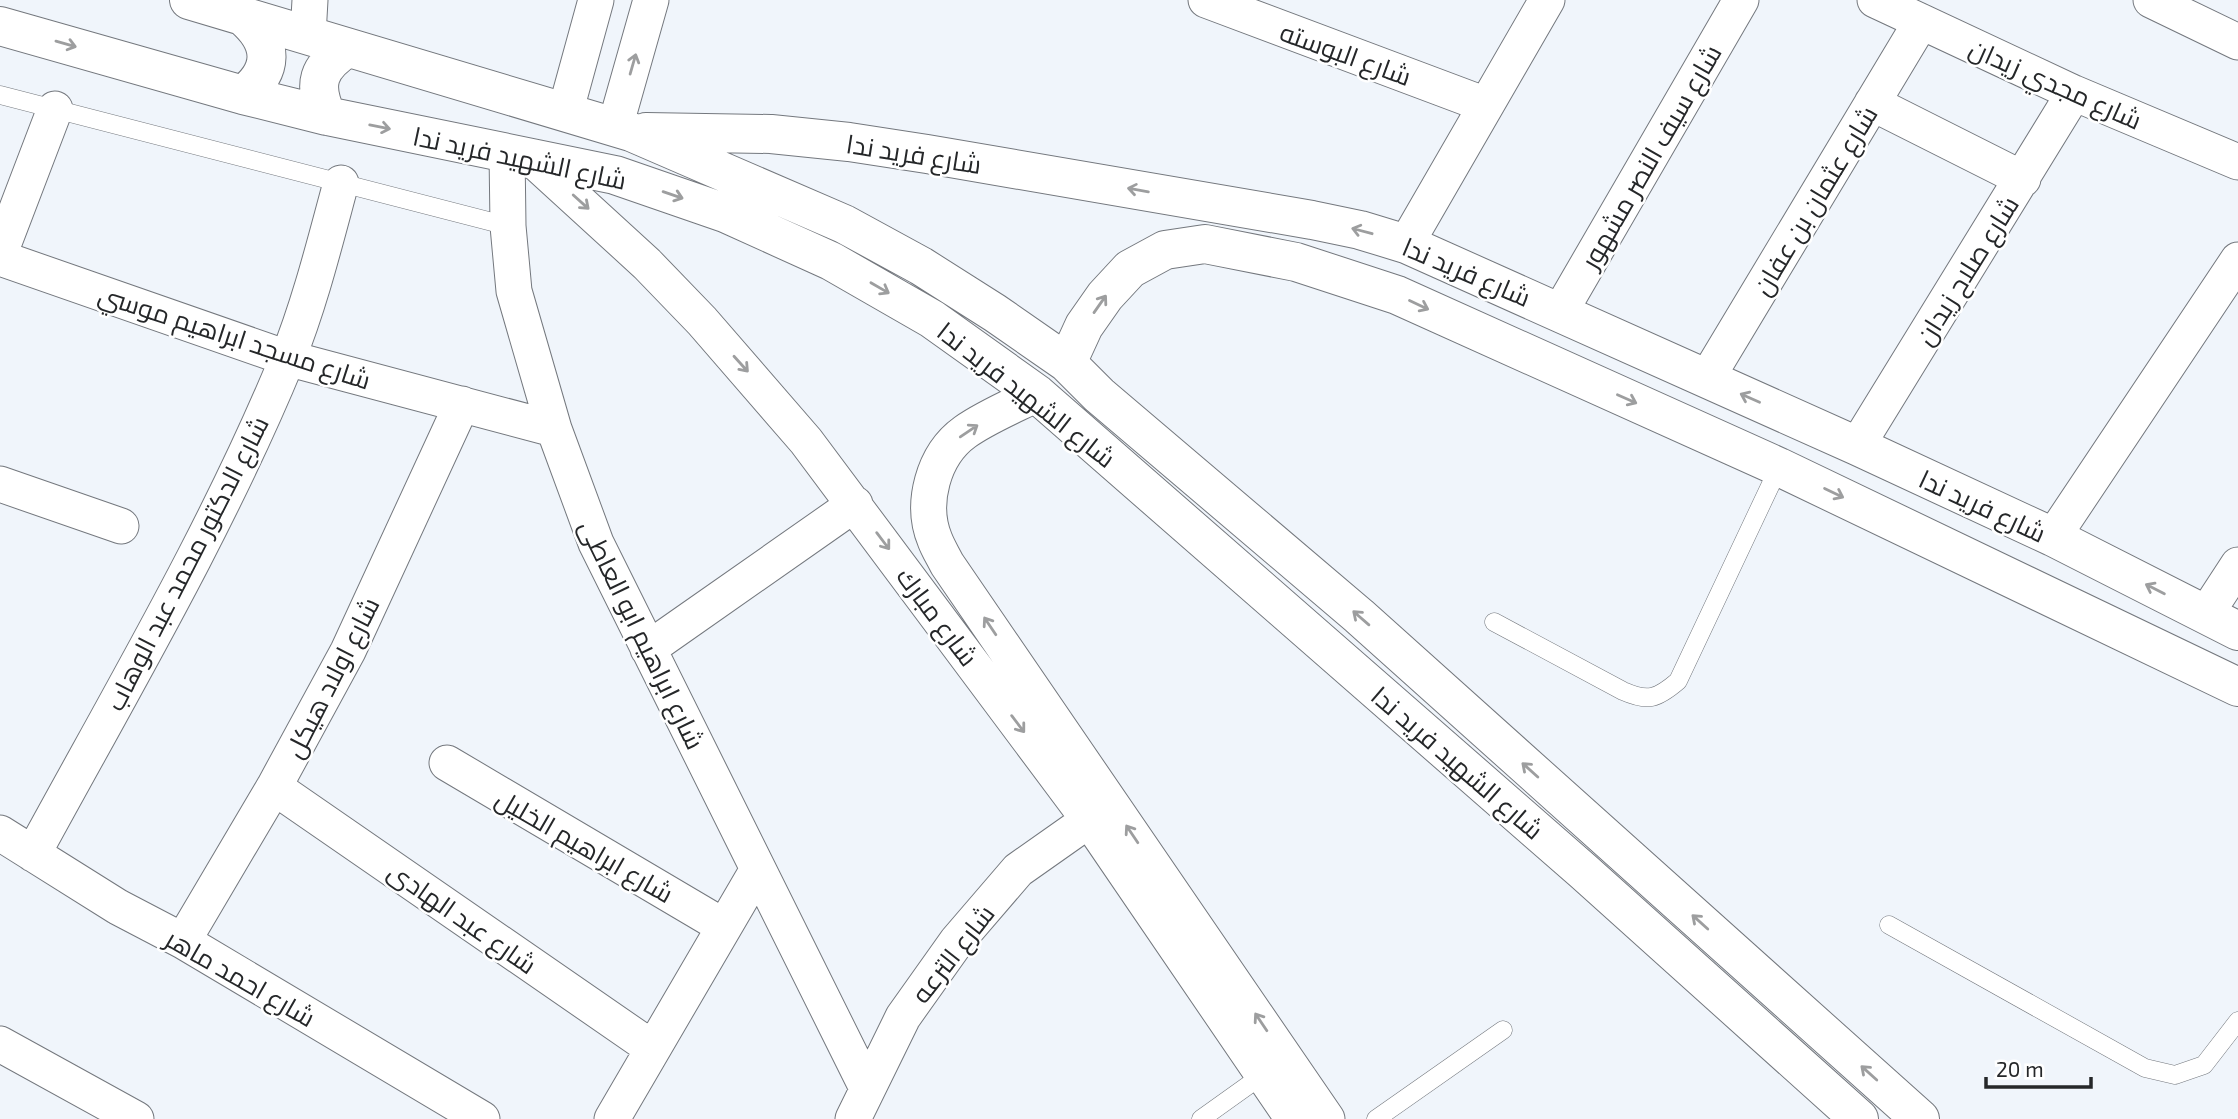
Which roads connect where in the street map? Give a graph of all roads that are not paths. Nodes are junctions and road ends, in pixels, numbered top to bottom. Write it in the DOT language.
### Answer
graph roads {
  1 [pos="189,0"];
  2 [pos="596,0"];
  3 [pos="651,0"];
  4 [pos="1206,0"];
  5 [pos="1547,0"];
  6 [pos="1741,0"];
  7 [pos="1875,0"];
  8 [pos="2151,0"];
  9 [pos="309,17"];
  10 [pos="245,18"];
  11 [pos="1921,22"];
  12 [pos="0,26"];
  13 [pos="2238,42"];
  14 [pos="347,48"];
  15 [pos="2074,93"];
  16 [pos="0,95"];
  17 [pos="243,95"];
  18 [pos="1872,103"];
  19 [pos="1486,105"];
  20 [pos="55,109"];
  21 [pos="565,113"];
  22 [pos="327,116"];
  23 [pos="623,130"];
  24 [pos="518,154"];
  25 [pos="2238,162"];
  26 [pos="2023,179"];
  27 [pos="341,183"];
  28 [pos="508,226"];
  29 [pos="1406,244"];
  30 [pos="0,255"];
  31 [pos="2238,260"];
  32 [pos="1560,312"];
  33 [pos="288,358"];
  34 [pos="1067,363"];
  35 [pos="1707,378"];
  36 [pos="1037,394"];
  37 [pos="462,404"];
  38 [pos="1800,420"];
  39 [pos="554,429"];
  40 [pos="1857,446"];
  41 [pos="1779,467"];
  42 [pos="0,484"];
  43 [pos="855,503"];
  44 [pos="121,526"];
  45 [pos="2053,537"];
  46 [pos="2238,565"];
  47 [pos="1494,622"];
  48 [pos="2222,623"];
  49 [pos="648,649"];
  50 [pos="2238,687"];
  51 [pos="447,763"];
  52 [pos="274,787"];
  53 [pos="1089,820"];
  54 [pos="0,833"];
  55 [pos="33,854"];
  56 [pos="758,869"];
  57 [pos="1889,925"];
  58 [pos="723,926"];
  59 [pos="183,941"];
  60 [pos="2238,1021"];
  61 [pos="1503,1030"];
  62 [pos="0,1044"];
  63 [pos="652,1048"];
  64 [pos="1275,1066"];
  65 [pos="860,1104"];
  66 [pos="136,1119"];
  67 [pos="482,1119"];
  68 [pos="612,1119"];
  69 [pos="1201,1119"];
  70 [pos="1293,1119"];
  71 [pos="1327,1119"];
  72 [pos="1376,1119"];
  73 [pos="1859,1119"];
  74 [pos="1920,1119"];
  1 -- 10 [label="main road, شارع الشهيد فريد ندا"];
  2 -- 21 [label="street"];
  23 -- 3 [label="street, one-way"];
  4 -- 19 [label="street, شارع البوسته"];
  5 -- 19 [label="street"];
  6 -- 32 [label="street, شارع سيف النصر مشهور"];
  7 -- 11 [label="street, شارع مجدي زيدان"];
  8 -- 13 [label="street"];
  9 -- 10 [label="main road, شارع الشهيد فريد ندا"];
  9 -- 14 [label="main road, شارع الشهيد فريد ندا"];
  10 -- 17 [label="main road"];
  11 -- 15 [label="street, شارع مجدي زيدان"];
  11 -- 18 [label="street, شارع عثمان بن عفان"];
  12 -- 17 [label="main road, شارع الشهيد فريد ندا, one-way"];
  14 -- 21 [label="main road, شارع الشهيد فريد ندا"];
  14 -- 22 [label="main road"];
  15 -- 25 [label="street, شارع مجدي زيدان"];
  15 -- 26 [label="street, شارع صلاح زيدان"];
  16 -- 20 [label="lane"];
  17 -- 22 [label="main road, شارع الشهيد فريد ندا"];
  18 -- 26 [label="street"];
  18 -- 35 [label="street, شارع عثمان بن عفان"];
  19 -- 29 [label="street"];
  20 -- 27 [label="lane"];
  20 -- 30 [label="street"];
  21 -- 23 [label="main road, شارع الشهيد فريد ندا"];
  22 -- 24 [label="main road, شارع الشهيد فريد ندا, one-way"];
  29 -- 23 [label="main road, شارع فريد ندا, one-way"];
  23 -- 34 [label="main road, شارع الشهيد فريد ندا"];
  24 -- 28 [label="street, شارع ابراهيم ابو العاطى"];
  24 -- 36 [label="main road, شارع الشهيد فريد ندا, one-way"];
  24 -- 43 [label="street, شارع مبارك, one-way"];
  26 -- 40 [label="street, شارع صلاح زيدان"];
  27 -- 28 [label="lane"];
  27 -- 33 [label="street, شارع الدكتور محمد عبد الوهاب"];
  28 -- 39 [label="street, شارع ابراهيم ابو العاطى"];
  29 -- 32 [label="main road, شارع فريد ندا"];
  30 -- 33 [label="street, شارع مسجد ابراهيم موسي"];
  31 -- 45 [label="street"];
  32 -- 35 [label="main road, شارع فريد ندا"];
  33 -- 37 [label="street, شارع مسجد ابراهيم موسي"];
  33 -- 55 [label="street, شارع الدكتور محمد عبد الوهاب"];
  34 -- 41 [label="main road, شارع فريد ندا, one-way"];
  74 -- 34 [label="main road, شارع الشهيد فريد ندا, one-way"];
  38 -- 35 [label="main road, شارع فريد ندا, one-way"];
  64 -- 36 [label="street, شارع مبارك, one-way"];
  36 -- 73 [label="main road, شارع الشهيد فريد ندا"];
  37 -- 39 [label="street, شارع مسجد ابراهيم موسي"];
  37 -- 52 [label="street, شارع اولاد هيكل"];
  38 -- 40 [label="main road, شارع فريد ندا"];
  38 -- 41 [label="main road"];
  39 -- 49 [label="street, شارع ابراهيم ابو العاطى"];
  40 -- 45 [label="main road, شارع فريد ندا"];
  41 -- 47 [label="lane"];
  41 -- 50 [label="main road, شارع فريد ندا, one-way"];
  42 -- 44 [label="street"];
  43 -- 49 [label="street"];
  43 -- 53 [label="street, شارع مبارك, one-way"];
  48 -- 45 [label="main road, شارع فريد ندا, one-way"];
  46 -- 48 [label="street"];
  49 -- 56 [label="street, شارع ابراهيم ابو العاطى"];
  51 -- 58 [label="street, شارع ابراهيم الخليل"];
  52 -- 59 [label="street, شارع اولاد هيكل"];
  52 -- 63 [label="street, شارع عبد الهادى"];
  53 -- 64 [label="street, شارع مبارك"];
  53 -- 65 [label="street, شارع الترعه"];
  54 -- 55 [label="street, شارع احمد ماهر"];
  55 -- 59 [label="street, شارع احمد ماهر"];
  56 -- 58 [label="street"];
  56 -- 65 [label="street, شارع ابراهيم ابو العاطى"];
  57 -- 60 [label="lane"];
  58 -- 63 [label="street"];
  59 -- 67 [label="street, شارع احمد ماهر"];
  61 -- 72 [label="lane"];
  62 -- 66 [label="street"];
  63 -- 68 [label="street"];
  64 -- 69 [label="lane"];
  64 -- 70 [label="street, شارع مبارك"];
  64 -- 71 [label="street, شارع مبارك"];
}
